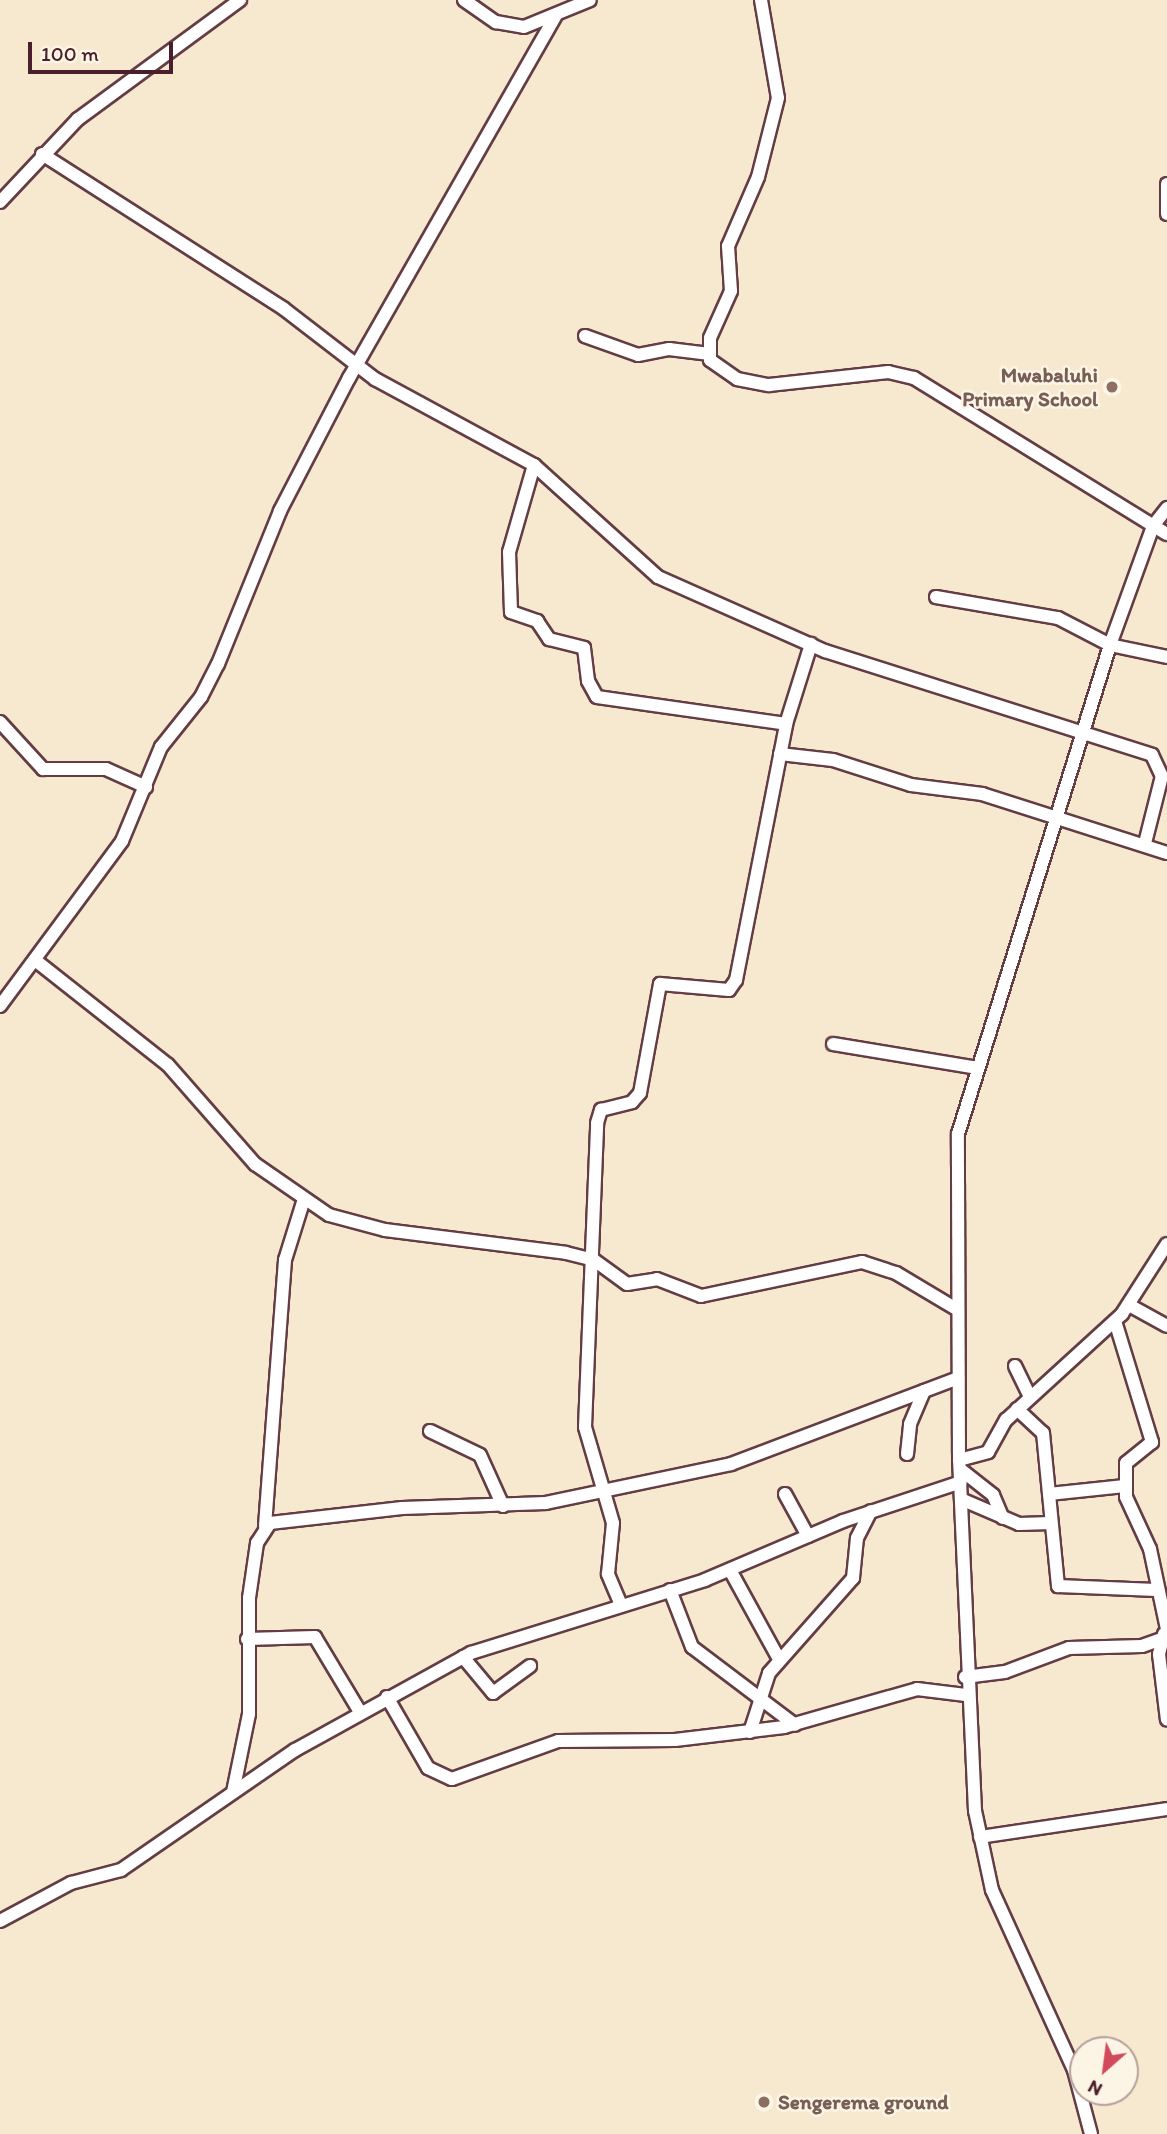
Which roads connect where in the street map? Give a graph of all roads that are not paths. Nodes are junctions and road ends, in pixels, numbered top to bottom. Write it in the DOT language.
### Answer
graph roads {
  1 [pos="240,0"];
  2 [pos="464,0"];
  3 [pos="590,0"];
  4 [pos="761,0"];
  5 [pos="555,17"];
  6 [pos="42,154"];
  7 [pos="1167,184"];
  8 [pos="0,202"];
  9 [pos="1167,214"];
  10 [pos="585,336"];
  11 [pos="708,354"];
  12 [pos="356,367"];
  13 [pos="534,466"];
  14 [pos="1167,508"];
  15 [pos="1153,526"];
  16 [pos="1167,534"];
  17 [pos="936,597"];
  18 [pos="811,644"];
  19 [pos="1110,645"];
  20 [pos="1167,657"];
  21 [pos="0,722"];
  22 [pos="786,724"];
  23 [pos="1083,731"];
  24 [pos="780,754"];
  25 [pos="146,787"];
  26 [pos="1057,817"];
  27 [pos="1145,843"];
  28 [pos="1167,853"];
  29 [pos="35,960"];
  30 [pos="0,1006"];
  31 [pos="833,1044"];
  32 [pos="978,1068"];
  33 [pos="304,1199"];
  34 [pos="1167,1244"];
  35 [pos="594,1260"];
  36 [pos="1129,1305"];
  37 [pos="958,1310"];
  38 [pos="1115,1321"];
  39 [pos="1167,1326"];
  40 [pos="1015,1366"];
  41 [pos="958,1378"];
  42 [pos="924,1391"];
  43 [pos="1030,1396"];
  44 [pos="1017,1409"];
  45 [pos="430,1431"];
  46 [pos="907,1454"];
  47 [pos="960,1471"];
  48 [pos="1125,1486"];
  49 [pos="604,1488"];
  50 [pos="785,1494"];
  51 [pos="1049,1494"];
  52 [pos="963,1500"];
  53 [pos="503,1506"];
  54 [pos="871,1511"];
  55 [pos="1003,1518"];
  56 [pos="1051,1523"];
  57 [pos="265,1526"];
  58 [pos="808,1536"];
  59 [pos="730,1570"];
  60 [pos="670,1590"];
  61 [pos="1156,1590"];
  62 [pos="621,1605"];
  63 [pos="1165,1634"];
  64 [pos="247,1639"];
  65 [pos="463,1657"];
  66 [pos="779,1659"];
  67 [pos="530,1667"];
  68 [pos="965,1677"];
  69 [pos="966,1695"];
  70 [pos="758,1696"];
  71 [pos="387,1697"];
  72 [pos="360,1712"];
  73 [pos="1167,1720"];
  74 [pos="795,1725"];
  75 [pos="750,1732"];
  76 [pos="232,1792"];
  77 [pos="1167,1809"];
  78 [pos="980,1838"];
  79 [pos="0,1921"];
  80 [pos="1091,2134"];
  1 -- 6 [label="street"];
  2 -- 5 [label="street"];
  3 -- 5 [label="street"];
  4 -- 11 [label="street"];
  5 -- 12 [label="street"];
  6 -- 8 [label="street"];
  6 -- 12 [label="street"];
  7 -- 9 [label="street"];
  10 -- 11 [label="street"];
  11 -- 15 [label="street"];
  12 -- 13 [label="street"];
  12 -- 25 [label="street"];
  13 -- 18 [label="street"];
  13 -- 22 [label="street"];
  14 -- 15 [label="street"];
  15 -- 16 [label="street"];
  15 -- 19 [label="street"];
  17 -- 19 [label="street"];
  18 -- 22 [label="street"];
  18 -- 23 [label="street"];
  19 -- 20 [label="street"];
  19 -- 23 [label="street"];
  21 -- 25 [label="street"];
  22 -- 24 [label="street"];
  23 -- 26 [label="street"];
  23 -- 27 [label="street"];
  24 -- 26 [label="street"];
  24 -- 35 [label="street"];
  25 -- 29 [label="street"];
  26 -- 27 [label="street"];
  26 -- 32 [label="street"];
  27 -- 28 [label="street"];
  29 -- 30 [label="street"];
  29 -- 33 [label="street"];
  31 -- 32 [label="street"];
  32 -- 37 [label="street"];
  33 -- 35 [label="street"];
  33 -- 57 [label="street"];
  34 -- 36 [label="street"];
  35 -- 37 [label="street"];
  35 -- 49 [label="street"];
  36 -- 38 [label="street"];
  36 -- 39 [label="street"];
  37 -- 41 [label="street"];
  38 -- 43 [label="street"];
  38 -- 48 [label="street"];
  40 -- 43 [label="street"];
  41 -- 42 [label="street"];
  41 -- 47 [label="street"];
  42 -- 46 [label="street"];
  42 -- 49 [label="street"];
  43 -- 44 [label="street"];
  44 -- 47 [label="street"];
  44 -- 51 [label="street"];
  45 -- 53 [label="street"];
  47 -- 52 [label="street"];
  47 -- 54 [label="street"];
  47 -- 55 [label="street"];
  48 -- 51 [label="street"];
  48 -- 61 [label="street"];
  49 -- 53 [label="street"];
  49 -- 62 [label="street"];
  50 -- 58 [label="street"];
  51 -- 56 [label="street"];
  52 -- 55 [label="street"];
  52 -- 68 [label="street"];
  53 -- 57 [label="street"];
  54 -- 58 [label="street"];
  54 -- 66 [label="street"];
  55 -- 56 [label="street"];
  56 -- 61 [label="street"];
  57 -- 64 [label="street"];
  58 -- 59 [label="street"];
  59 -- 60 [label="street"];
  59 -- 66 [label="street"];
  60 -- 62 [label="street"];
  60 -- 70 [label="street"];
  61 -- 63 [label="street"];
  62 -- 65 [label="street"];
  63 -- 68 [label="street"];
  63 -- 73 [label="street"];
  64 -- 72 [label="street"];
  64 -- 76 [label="street"];
  65 -- 67 [label="street"];
  65 -- 71 [label="street"];
  66 -- 70 [label="street"];
  68 -- 69 [label="street"];
  69 -- 74 [label="street"];
  69 -- 78 [label="street"];
  70 -- 74 [label="street"];
  70 -- 75 [label="street"];
  71 -- 72 [label="street"];
  71 -- 75 [label="street"];
  72 -- 76 [label="street"];
  74 -- 75 [label="street"];
  76 -- 79 [label="street"];
  77 -- 78 [label="street"];
  78 -- 80 [label="street"];
}
